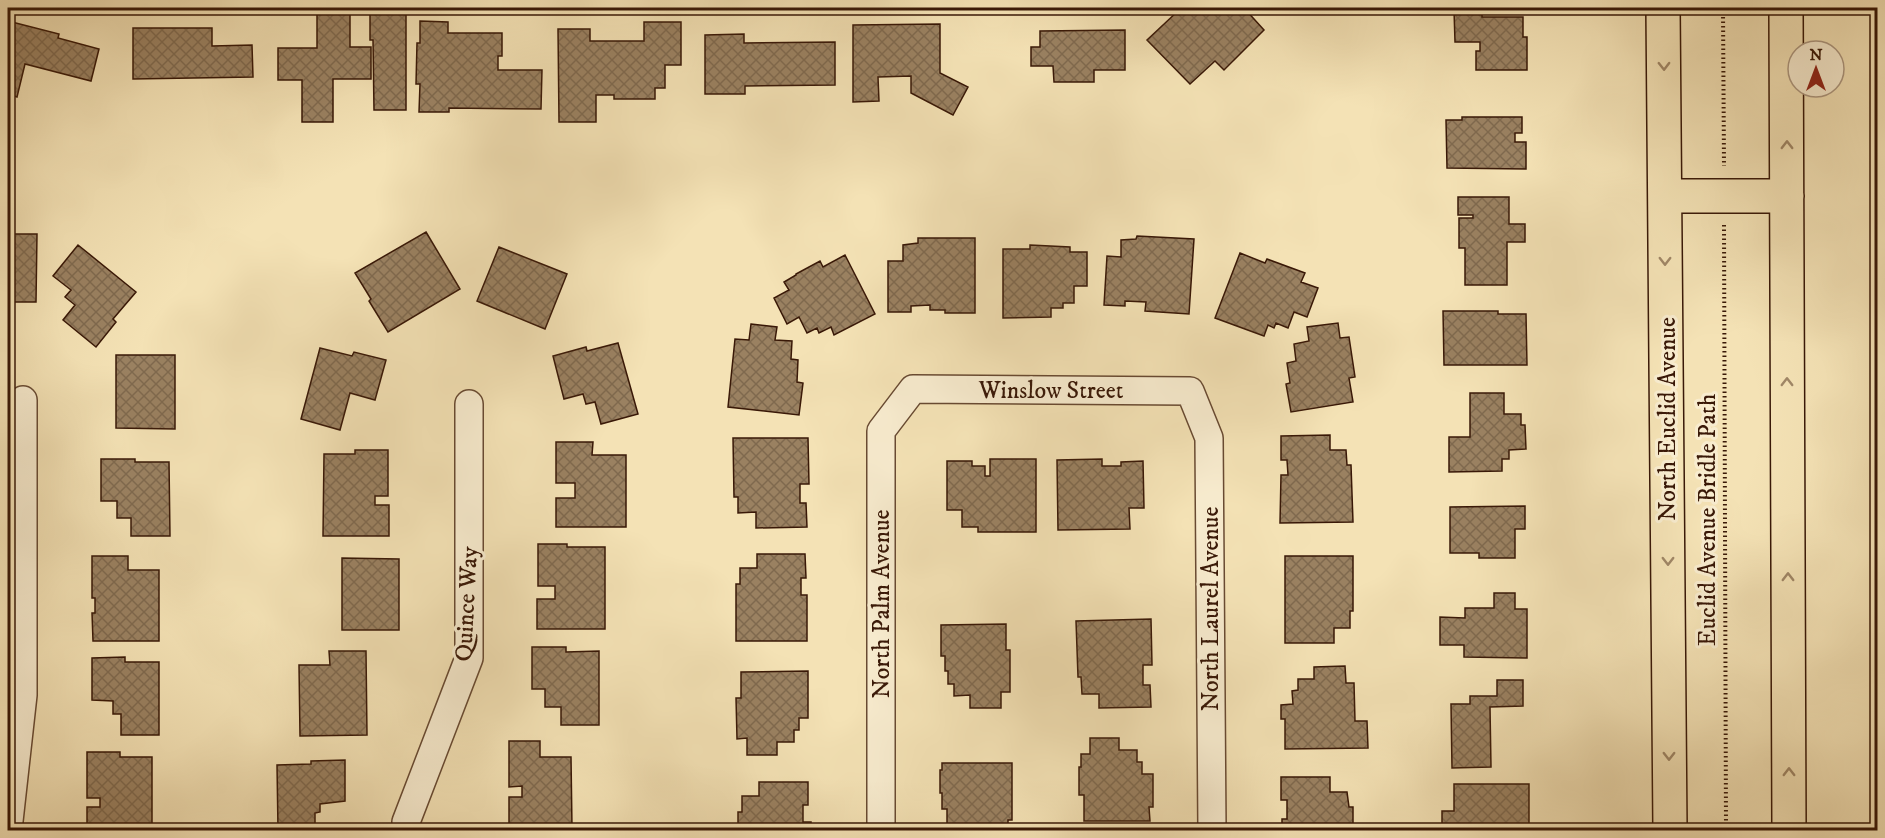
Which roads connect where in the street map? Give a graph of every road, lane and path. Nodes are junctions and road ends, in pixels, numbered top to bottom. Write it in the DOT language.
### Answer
graph roads {
  1 [pos="1663,8"];
  2 [pos="1723,8"];
  3 [pos="1786,8"];
  4 [pos="1724,168"];
  5 [pos="1665,196"];
  6 [pos="1787,196"];
  7 [pos="1724,222"];
  8 [pos="913,389"];
  9 [pos="1190,391"];
  10 [pos="23,400"];
  11 [pos="469,404"];
  12 [pos="8,831"];
  13 [pos="406,831"];
  14 [pos="881,831"];
  15 [pos="1212,831"];
  16 [pos="1670,831"];
  17 [pos="1726,831"];
  18 [pos="1789,831"];
  1 -- 5 [label="main road, North Euclid Avenue, one-way"];
  2 -- 4 [label="path"];
  6 -- 3 [label="main road, one-way"];
  5 -- 6 [label="main road"];
  5 -- 16 [label="main road, North Euclid Avenue, one-way"];
  18 -- 6 [label="main road, one-way"];
  7 -- 17 [label="path, Euclid Avenue Bridle Path"];
  8 -- 9 [label="street, Winslow Street"];
  8 -- 14 [label="street, North Palm Avenue"];
  9 -- 15 [label="street, North Laurel Avenue"];
  10 -- 12 [label="street"];
  11 -- 13 [label="street, Quince Way"];
}
